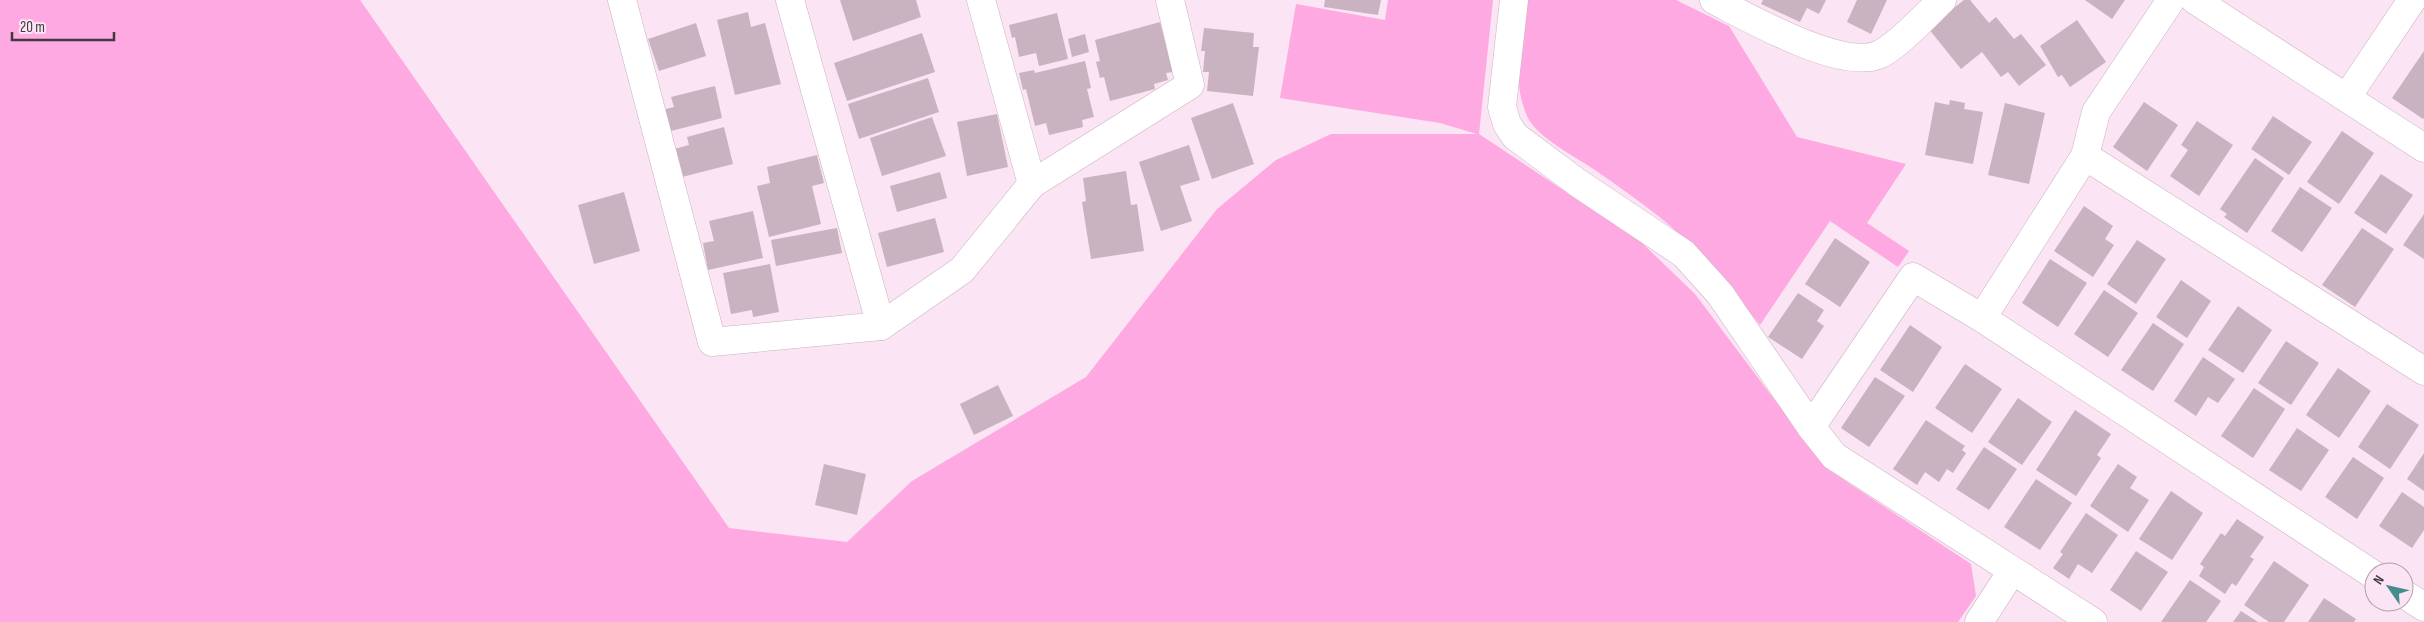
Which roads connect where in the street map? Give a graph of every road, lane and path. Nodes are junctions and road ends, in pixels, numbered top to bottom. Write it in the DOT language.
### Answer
graph roads {
  1 [pos="622,0"];
  2 [pos="790,0"];
  3 [pos="981,0"];
  4 [pos="1170,0"];
  5 [pos="1514,0"];
  6 [pos="1942,0"];
  7 [pos="2171,0"];
  8 [pos="2195,0"];
  9 [pos="2412,0"];
  10 [pos="1729,3"];
  11 [pos="2347,96"];
  12 [pos="2424,148"];
  13 [pos="2085,156"];
  14 [pos="1032,184"];
  15 [pos="1982,318"];
  16 [pos="880,326"];
  17 [pos="2424,371"];
  18 [pos="1811,427"];
  19 [pos="2364,567"];
  20 [pos="2012,571"];
  21 [pos="1979,622"];
  22 [pos="2093,622"];
  1 -- 16 [label="street"];
  2 -- 16 [label="street"];
  3 -- 14 [label="street"];
  4 -- 14 [label="street"];
  5 -- 18 [label="street"];
  6 -- 10 [label="street"];
  7 -- 13 [label="street"];
  8 -- 11 [label="street"];
  9 -- 11 [label="street"];
  11 -- 12 [label="street"];
  13 -- 15 [label="street"];
  13 -- 17 [label="street"];
  14 -- 16 [label="street"];
  15 -- 18 [label="street"];
  15 -- 19 [label="street"];
  18 -- 20 [label="street"];
  20 -- 21 [label="street"];
  20 -- 22 [label="street"];
}
